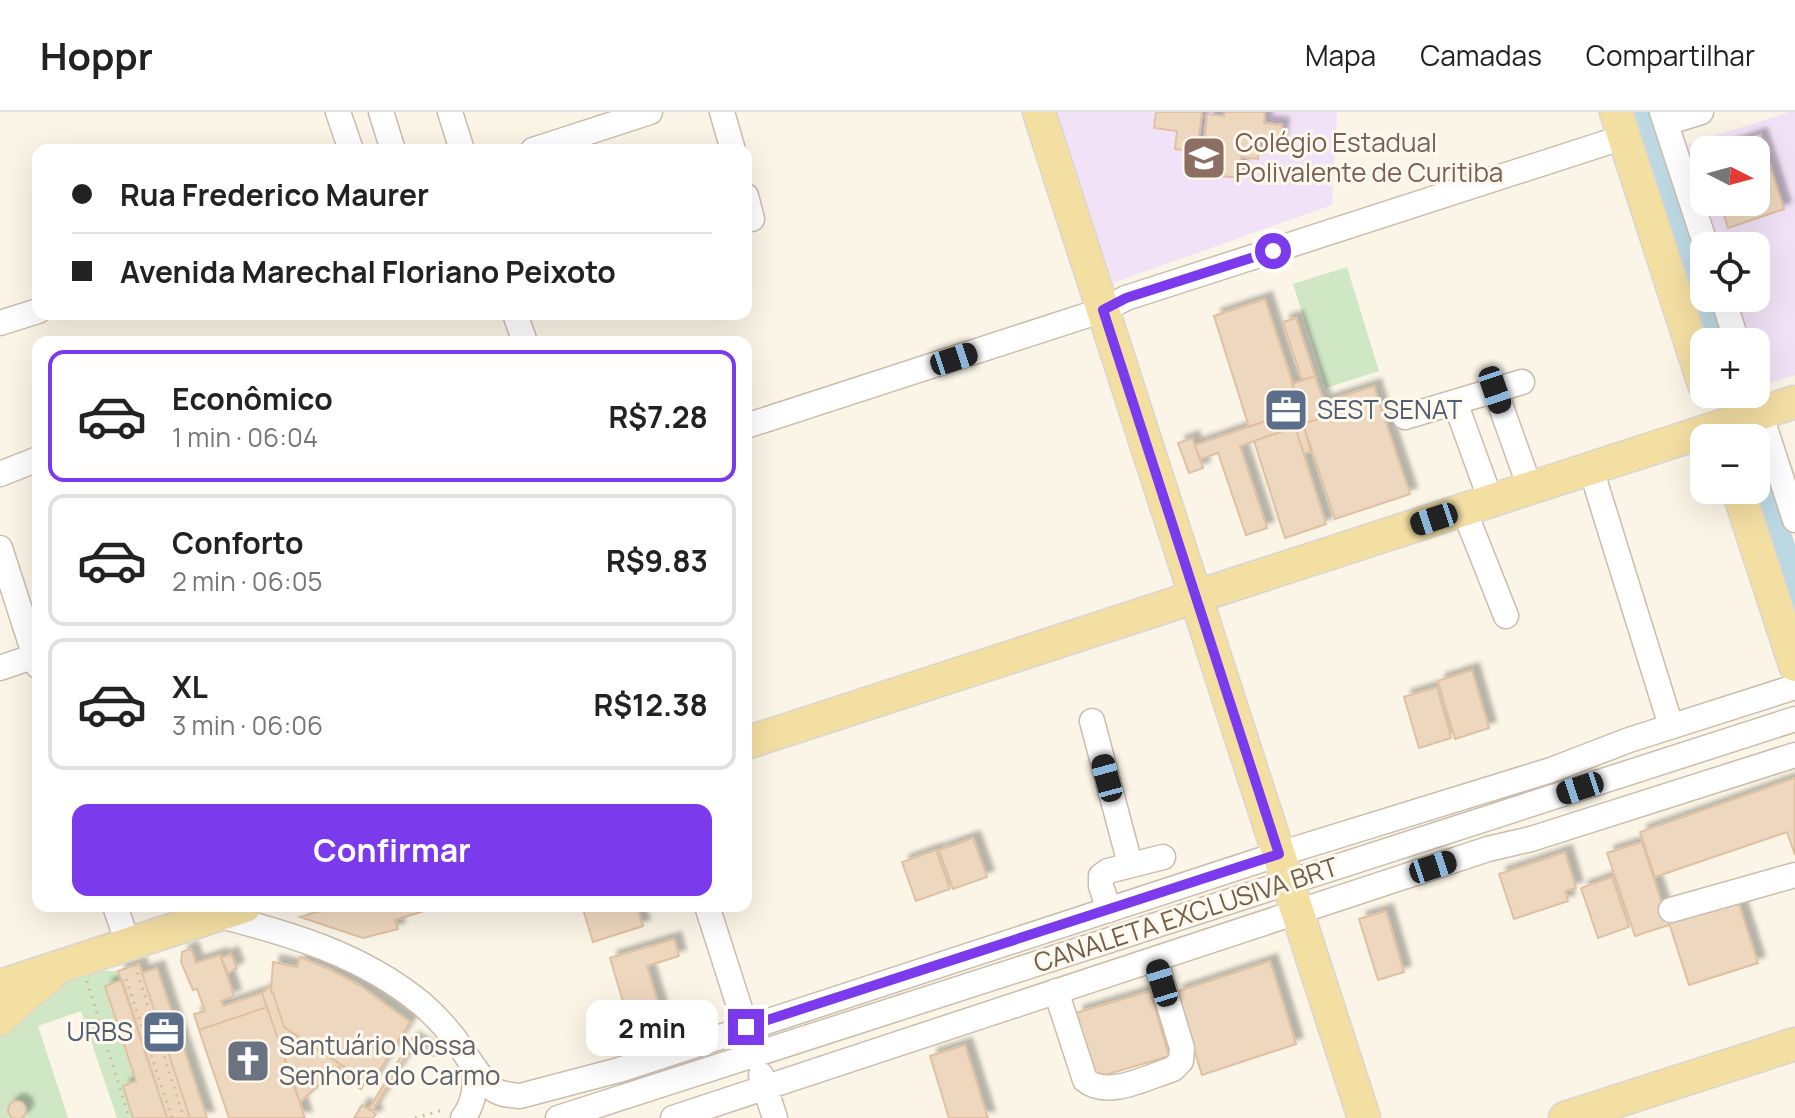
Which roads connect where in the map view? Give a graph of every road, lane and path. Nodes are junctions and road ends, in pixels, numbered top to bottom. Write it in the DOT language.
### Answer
graph roads {
  1 [pos="338,112"];
  2 [pos="381,112"];
  3 [pos="450,112"];
  4 [pos="650,112"];
  5 [pos="722,112"];
  6 [pos="1039,112"];
  7 [pos="1701,112"];
  8 [pos="1664,118"];
  9 [pos="1620,124"];
  10 [pos="349,144"];
  11 [pos="391,144"];
  12 [pos="460,144"];
  13 [pos="551,144"];
  14 [pos="731,144"];
  15 [pos="1701,232"];
  16 [pos="1103,310"];
  17 [pos="32,313"];
  18 [pos="0,323"];
  19 [pos="1690,341"];
  20 [pos="1522,382"];
  21 [pos="1495,390"];
  22 [pos="1455,402"];
  23 [pos="1795,402"];
  24 [pos="1770,403"];
  25 [pos="1752,408"];
  26 [pos="1758,408"];
  27 [pos="1405,417"];
  28 [pos="752,424"];
  29 [pos="1731,424"];
  30 [pos="1690,441"];
  31 [pos="32,461"];
  32 [pos="1591,469"];
  33 [pos="0,474"];
  34 [pos="1530,488"];
  35 [pos="1743,504"];
  36 [pos="1478,505"];
  37 [pos="1795,520"];
  38 [pos="0,548"];
  39 [pos="1196,597"];
  40 [pos="1506,616"];
  41 [pos="32,644"];
  42 [pos="32,660"];
  43 [pos="1795,665"];
  44 [pos="0,668"];
  45 [pos="1795,687"];
  46 [pos="1795,719"];
  47 [pos="1092,721"];
  48 [pos="1671,726"];
  49 [pos="752,741"];
  50 [pos="1795,755"];
  51 [pos="1163,857"];
  52 [pos="1130,864"];
  53 [pos="1795,875"];
  54 [pos="1288,883"];
  55 [pos="1109,910"];
  56 [pos="1671,910"];
  57 [pos="117,912"];
  58 [pos="228,912"];
  59 [pos="232,912"];
  60 [pos="709,912"];
  61 [pos="131,955"];
  62 [pos="1155,959"];
  63 [pos="82,962"];
  64 [pos="126,979"];
  65 [pos="0,986"];
  66 [pos="1056,991"];
  67 [pos="0,1019"];
  68 [pos="746,1027"];
  69 [pos="1795,1044"];
  70 [pos="755,1054"];
  71 [pos="475,1068"];
  72 [pos="619,1070"];
  73 [pos="765,1087"];
  74 [pos="458,1112"];
  75 [pos="568,1115"];
  76 [pos="129,1118"];
  77 [pos="172,1118"];
  78 [pos="184,1118"];
  79 [pos="415,1118"];
  80 [pos="602,1118"];
  81 [pos="673,1118"];
  82 [pos="775,1118"];
  83 [pos="1364,1118"];
  84 [pos="1565,1118"];
  1 -- 10 [label="street"];
  2 -- 11 [label="street"];
  3 -- 12 [label="street"];
  4 -- 13 [label="street"];
  5 -- 14 [label="street"];
  6 -- 16 [label="main road"];
  7 -- 8 [label="street"];
  8 -- 15 [label="street"];
  9 -- 16 [label="street"];
  9 -- 19 [label="main road"];
  16 -- 28 [label="street"];
  16 -- 39 [label="main road"];
  17 -- 18 [label="street"];
  20 -- 21 [label="street"];
  21 -- 22 [label="street"];
  21 -- 34 [label="street"];
  22 -- 27 [label="street"];
  22 -- 36 [label="street"];
  23 -- 24 [label="main road"];
  25 -- 29 [label="main road"];
  26 -- 37 [label="street"];
  30 -- 32 [label="main road"];
  31 -- 33 [label="street"];
  32 -- 34 [label="main road"];
  32 -- 48 [label="street"];
  34 -- 36 [label="main road"];
  35 -- 43 [label="main road"];
  36 -- 39 [label="main road"];
  36 -- 40 [label="street"];
  38 -- 41 [label="street"];
  39 -- 49 [label="main road"];
  39 -- 54 [label="main road"];
  42 -- 44 [label="street"];
  45 -- 48 [label="street"];
  46 -- 54 [label="street, CANALETA EXCLUSIVA BRT"];
  47 -- 52 [label="street"];
  48 -- 54 [label="street"];
  50 -- 54 [label="street"];
  51 -- 52 [label="street"];
  52 -- 55 [label="street"];
  53 -- 56 [label="street"];
  54 -- 55 [label="street"];
  54 -- 62 [label="street"];
  54 -- 70 [label="street, CANALETA EXCLUSIVA BRT"];
  54 -- 83 [label="main road"];
  55 -- 68 [label="street"];
  57 -- 61 [label="street"];
  58 -- 61 [label="main road"];
  59 -- 71 [label="street"];
  60 -- 68 [label="street"];
  61 -- 63 [label="main road"];
  61 -- 65 [label="main road"];
  61 -- 78 [label="path"];
  62 -- 66 [label="street"];
  62 -- 66 [label="street"];
  63 -- 67 [label="main road"];
  63 -- 76 [label="path"];
  64 -- 77 [label="path"];
  66 -- 73 [label="street"];
  68 -- 70 [label="street"];
  68 -- 72 [label="street"];
  69 -- 84 [label="main road"];
  70 -- 73 [label="street"];
  70 -- 75 [label="street, CANALETA EXCLUSIVA BRT"];
  71 -- 72 [label="street"];
  71 -- 74 [label="street"];
  72 -- 75 [label="street"];
  73 -- 81 [label="street"];
  73 -- 82 [label="street"];
  74 -- 79 [label="path"];
  75 -- 80 [label="street"];
}
